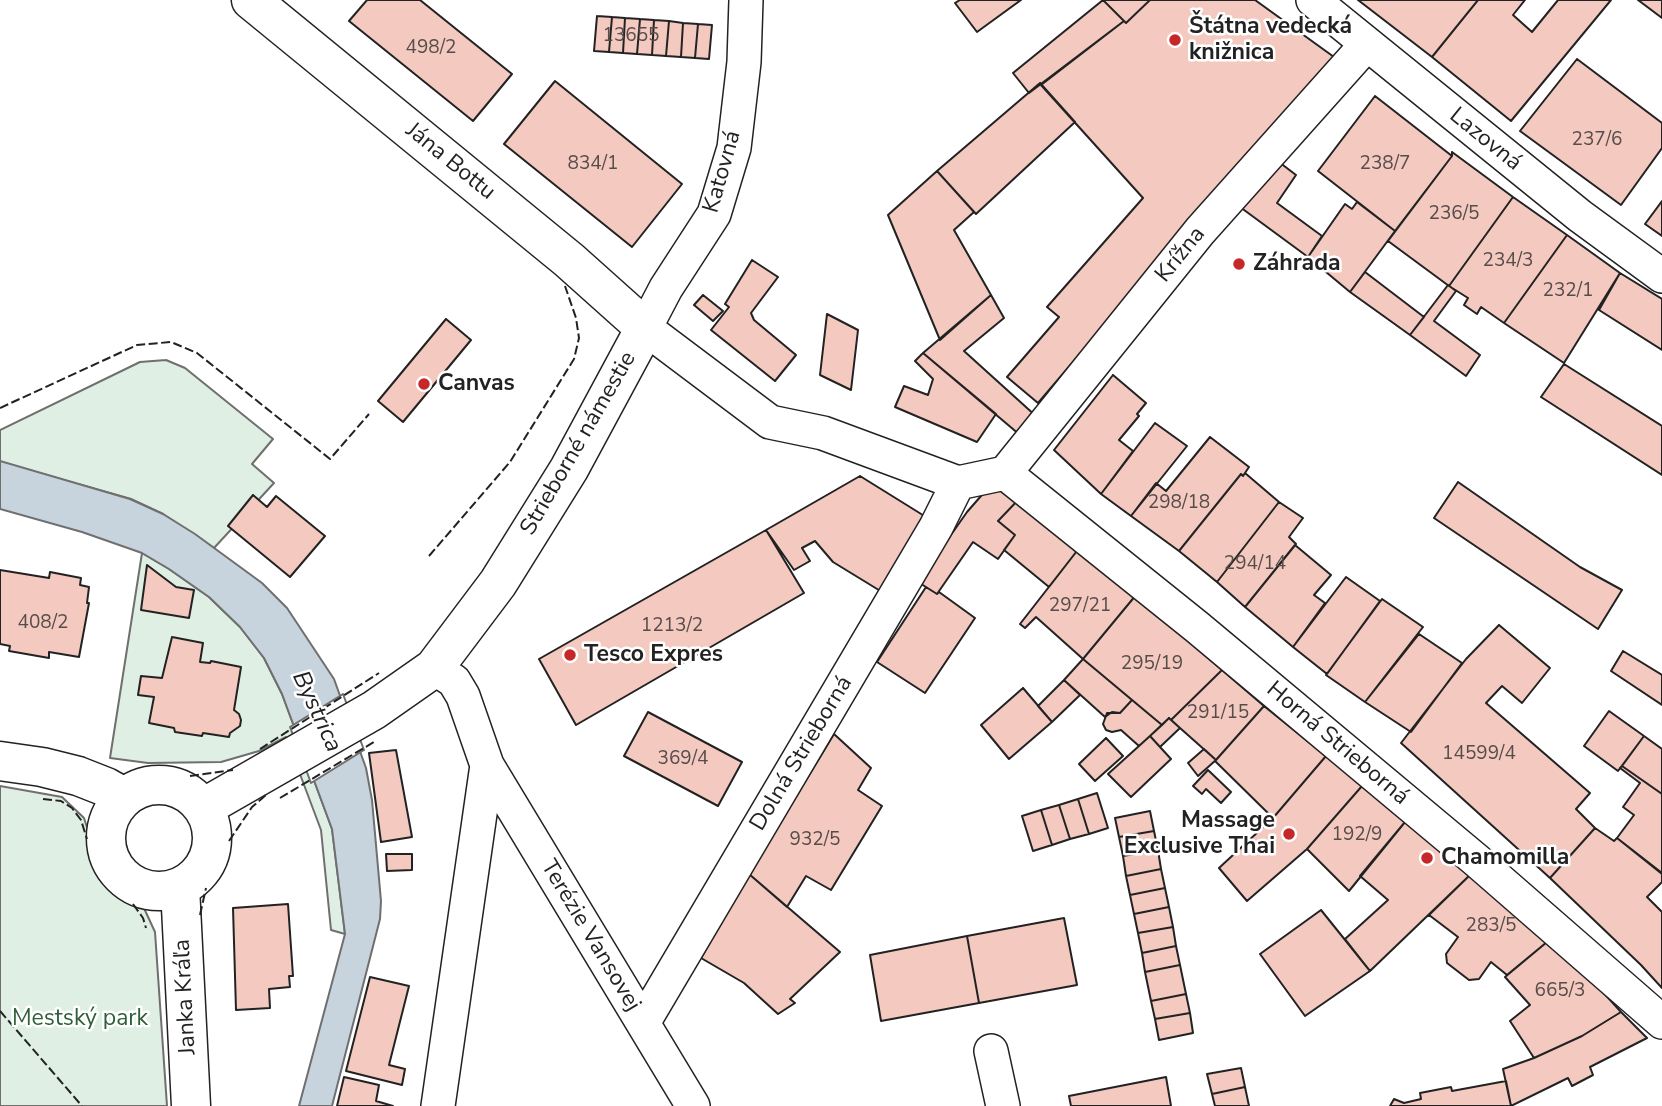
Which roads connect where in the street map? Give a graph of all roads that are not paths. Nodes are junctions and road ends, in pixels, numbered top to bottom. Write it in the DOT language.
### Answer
graph roads {
  1 [pos="251,0"];
  2 [pos="746,0"];
  3 [pos="1312,0"];
  4 [pos="1366,45"];
  5 [pos="1662,276"];
  6 [pos="645,328"];
  7 [pos="1005,473"];
  8 [pos="958,483"];
  9 [pos="435,668"];
  10 [pos="0,761"];
  11 [pos="487,765"];
  12 [pos="124,797"];
  13 [pos="203,808"];
  14 [pos="180,887"];
  15 [pos="1662,1022"];
  16 [pos="643,1023"];
  17 [pos="991,1051"];
  18 [pos="191,1106"];
  19 [pos="438,1106"];
  20 [pos="693,1106"];
  21 [pos="1003,1106"];
  1 -- 6 [label="street, Jána Bottu"];
  2 -- 6 [label="street, Katovná"];
  3 -- 4 [label="street, Lazovná"];
  4 -- 5 [label="street, Lazovná"];
  4 -- 7 [label="street, Krížna"];
  6 -- 8 [label="street, Strieborné námestie"];
  6 -- 9 [label="street, Strieborné námestie"];
  7 -- 8 [label="street"];
  7 -- 15 [label="street, Horná Strieborná"];
  8 -- 16 [label="street, Dolná Strieborná"];
  9 -- 11 [label="street, Terézie Vansovej"];
  9 -- 13 [label="street, Strieborné námestie"];
  10 -- 12 [label="street"];
  11 -- 16 [label="street, Terézie Vansovej"];
  11 -- 19 [label="street, Terézie Vansovej"];
  12 -- 13 [label="street"];
  12 -- 14 [label="street"];
  13 -- 14 [label="street"];
  14 -- 18 [label="street, Janka Kráľa"];
  16 -- 20 [label="street, Terézie Vansovej"];
  17 -- 21 [label="street"];
}
